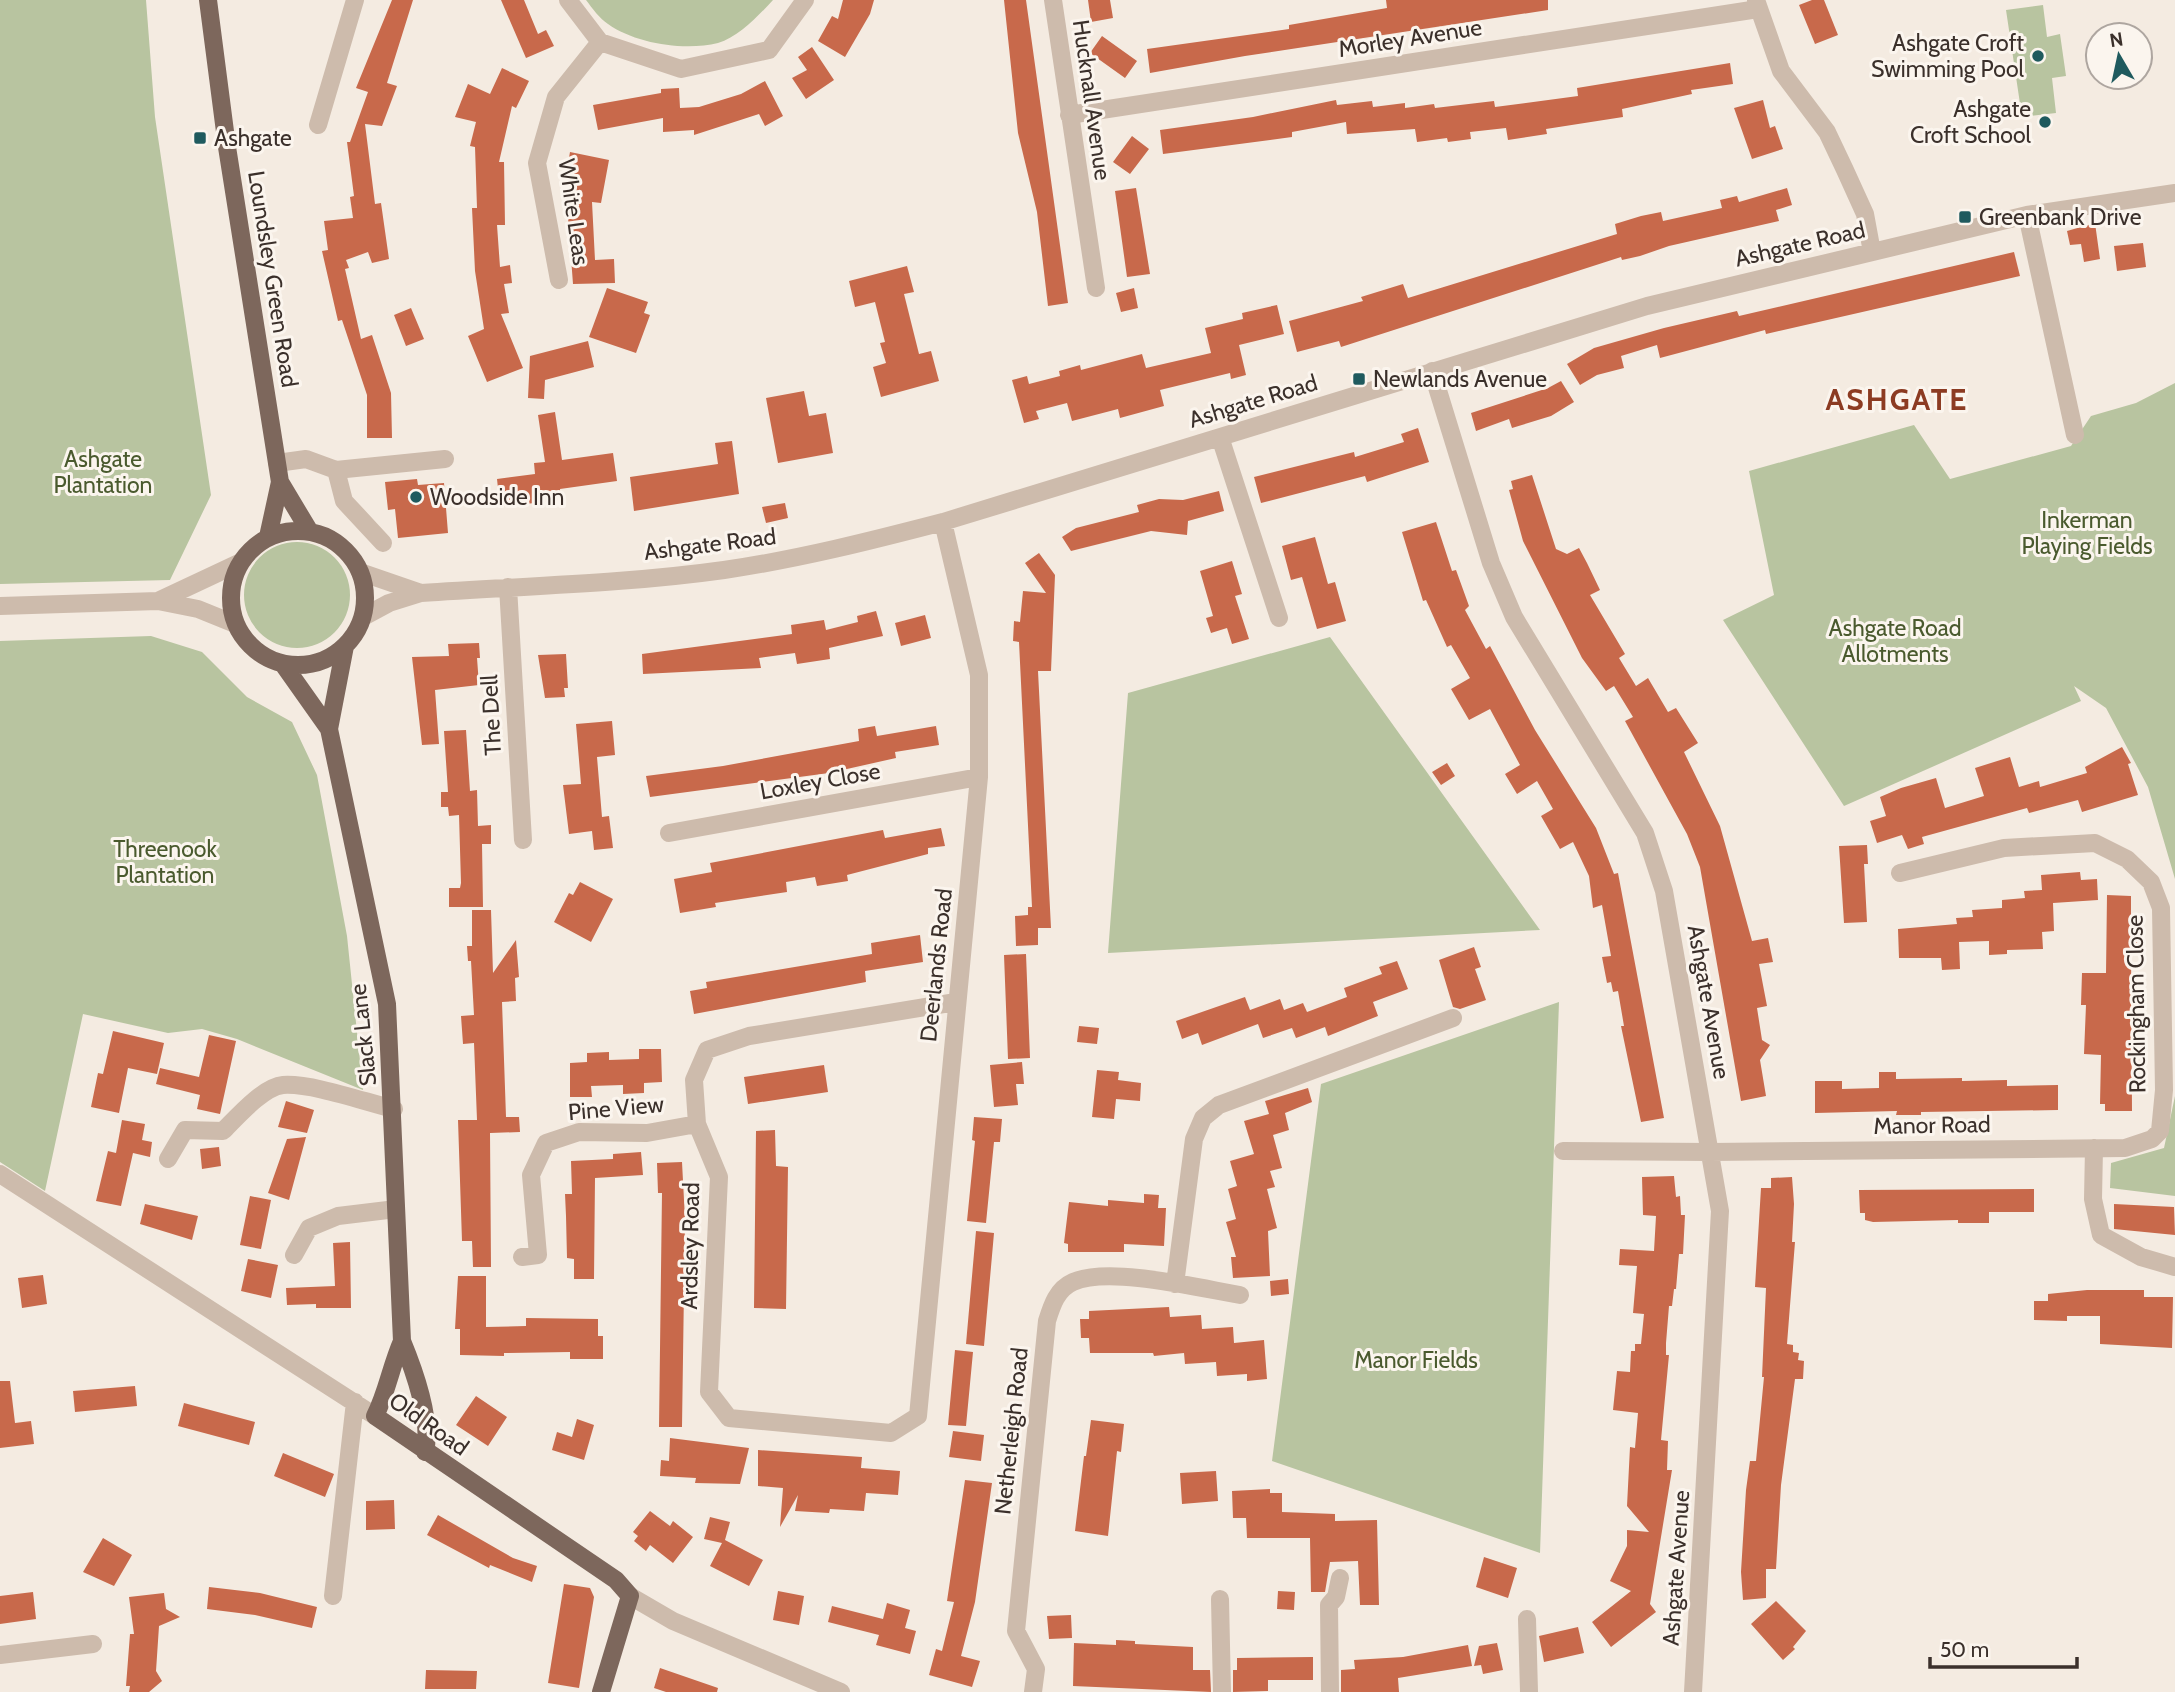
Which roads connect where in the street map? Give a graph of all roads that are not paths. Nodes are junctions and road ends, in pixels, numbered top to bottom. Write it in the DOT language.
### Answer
graph roads {
  1 [pos="208,0"];
  2 [pos="355,0"];
  3 [pos="568,0"];
  4 [pos="805,0"];
  5 [pos="1053,0"];
  6 [pos="1757,5"];
  7 [pos="600,42"];
  8 [pos="1069,115"];
  9 [pos="318,125"];
  10 [pos="2175,193"];
  11 [pos="2027,215"];
  12 [pos="1872,252"];
  13 [pos="559,280"];
  14 [pos="1096,288"];
  15 [pos="1432,371"];
  16 [pos="2075,435"];
  17 [pos="1220,437"];
  18 [pos="446,458"];
  19 [pos="277,463"];
  20 [pos="336,470"];
  21 [pos="280,482"];
  22 [pos="943,522"];
  23 [pos="310,531"];
  24 [pos="268,537"];
  25 [pos="383,543"];
  26 [pos="239,564"];
  27 [pos="360,572"];
  28 [pos="508,587"];
  29 [pos="421,593"];
  30 [pos="158,601"];
  31 [pos="0,606"];
  32 [pos="363,617"];
  33 [pos="1279,618"];
  34 [pos="235,624"];
  35 [pos="345,646"];
  36 [pos="283,664"];
  37 [pos="329,729"];
  38 [pos="979,778"];
  39 [pos="669,833"];
  40 [pos="523,840"];
  41 [pos="1900,873"];
  42 [pos="956,1002"];
  43 [pos="1453,1018"];
  44 [pos="394,1109"];
  45 [pos="698,1124"];
  46 [pos="2152,1139"];
  47 [pos="2094,1148"];
  48 [pos="1563,1151"];
  49 [pos="1711,1152"];
  50 [pos="169,1158"];
  51 [pos="0,1174"];
  52 [pos="396,1209"];
  53 [pos="294,1255"];
  54 [pos="522,1257"];
  55 [pos="2175,1267"];
  56 [pos="1175,1284"];
  57 [pos="1240,1295"];
  58 [pos="402,1341"];
  59 [pos="355,1402"];
  60 [pos="375,1416"];
  61 [pos="918,1416"];
  62 [pos="425,1452"];
  63 [pos="1340,1578"];
  64 [pos="333,1596"];
  65 [pos="631,1596"];
  66 [pos="1220,1599"];
  67 [pos="1528,1619"];
  68 [pos="93,1644"];
  69 [pos="0,1655"];
  70 [pos="601,1692"];
  71 [pos="841,1692"];
  72 [pos="1033,1692"];
  73 [pos="1222,1692"];
  74 [pos="1330,1692"];
  75 [pos="1529,1692"];
  76 [pos="1693,1692"];
  1 -- 19 [label="main road, Loundsley Green Road"];
  2 -- 9 [label="street"];
  3 -- 7 [label="street"];
  4 -- 7 [label="street"];
  5 -- 8 [label="street, Hucknall Avenue"];
  6 -- 8 [label="street, Morley Avenue"];
  6 -- 12 [label="street"];
  7 -- 13 [label="street, White Leas"];
  8 -- 14 [label="street, Hucknall Avenue"];
  10 -- 11 [label="street, Ashgate Road"];
  11 -- 12 [label="street, Ashgate Road"];
  11 -- 16 [label="street"];
  12 -- 15 [label="street, Ashgate Road"];
  15 -- 17 [label="street, Ashgate Road"];
  15 -- 49 [label="street, Ashgate Avenue"];
  17 -- 22 [label="street, Ashgate Road"];
  17 -- 33 [label="street"];
  18 -- 20 [label="street"];
  19 -- 20 [label="street"];
  19 -- 21 [label="main road, Loundsley Green Road"];
  20 -- 25 [label="street"];
  21 -- 23 [label="main road, Loundsley Green Road"];
  21 -- 24 [label="main road, Loundsley Green Road"];
  22 -- 28 [label="street, Ashgate Road"];
  22 -- 38 [label="street, Deerlands Road"];
  23 -- 24 [label="main road"];
  23 -- 27 [label="main road"];
  24 -- 26 [label="main road"];
  26 -- 30 [label="street"];
  26 -- 34 [label="main road"];
  27 -- 29 [label="street, Ashgate Road"];
  27 -- 32 [label="main road"];
  28 -- 29 [label="street, Ashgate Road"];
  28 -- 40 [label="street, The Dell"];
  29 -- 32 [label="street, Ashgate Road"];
  30 -- 31 [label="street"];
  30 -- 34 [label="street"];
  32 -- 35 [label="main road"];
  34 -- 36 [label="main road"];
  35 -- 36 [label="main road"];
  35 -- 37 [label="main road, Slack Lane"];
  36 -- 37 [label="main road, Slack Lane"];
  37 -- 44 [label="main road, Slack Lane"];
  38 -- 39 [label="street, Loxley Close"];
  38 -- 42 [label="street, Deerlands Road"];
  41 -- 46 [label="street, Rockingham Close"];
  42 -- 45 [label="street, Ardsley Road"];
  42 -- 61 [label="street, Deerlands Road"];
  43 -- 56 [label="street"];
  44 -- 50 [label="street"];
  44 -- 52 [label="main road, Slack Lane"];
  45 -- 54 [label="street, Pine View"];
  45 -- 61 [label="street, Ardsley Road"];
  46 -- 47 [label="street, Manor Road"];
  47 -- 49 [label="street, Manor Road"];
  47 -- 55 [label="street"];
  48 -- 49 [label="street, Manor Road"];
  49 -- 76 [label="street, Ashgate Avenue"];
  51 -- 59 [label="street, Old Road"];
  52 -- 53 [label="street"];
  52 -- 58 [label="main road, Slack Lane"];
  56 -- 57 [label="street, Netherleigh Road"];
  56 -- 72 [label="street, Netherleigh Road"];
  58 -- 60 [label="main road, Slack Lane"];
  58 -- 62 [label="main road, Slack Lane"];
  59 -- 60 [label="street, Old Road"];
  59 -- 64 [label="street"];
  60 -- 62 [label="main road, Old Road"];
  62 -- 65 [label="main road, Old Road"];
  63 -- 74 [label="street"];
  65 -- 70 [label="main road"];
  65 -- 71 [label="street, Old Road"];
  66 -- 73 [label="street"];
  67 -- 75 [label="street"];
  68 -- 69 [label="street"];
}
